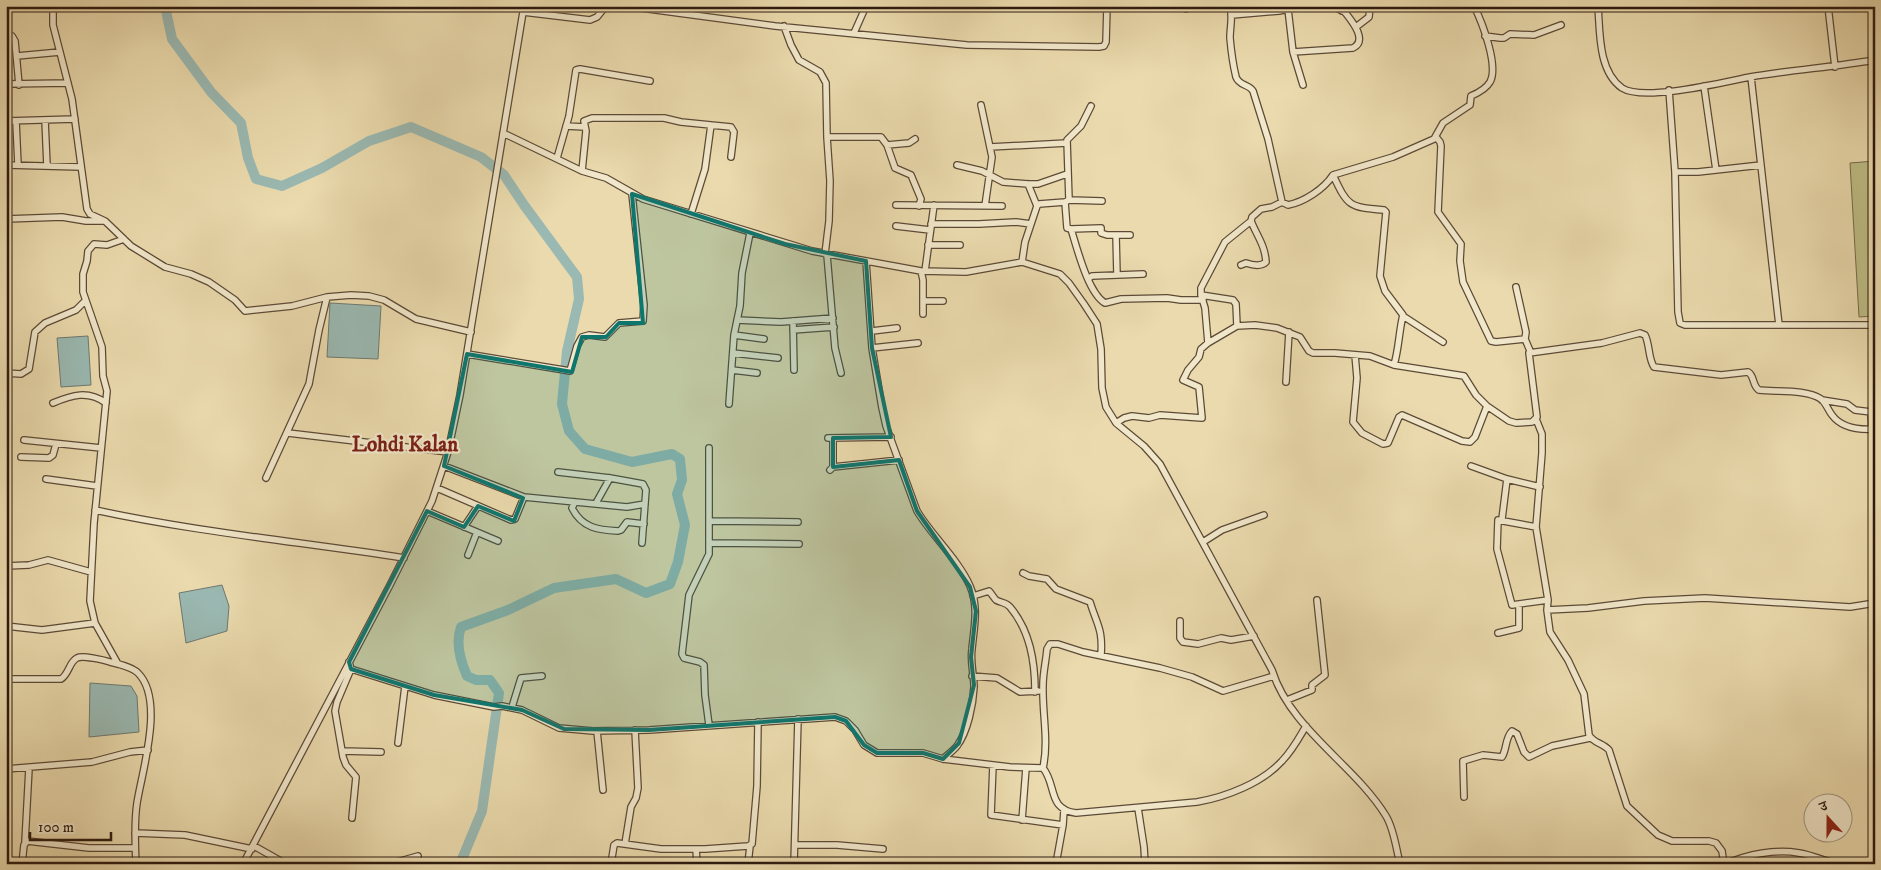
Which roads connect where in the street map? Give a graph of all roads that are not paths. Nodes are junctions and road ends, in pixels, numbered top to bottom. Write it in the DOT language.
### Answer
graph roads {
  1 [pos="52,6"];
  2 [pos="606,6"];
  3 [pos="626,6"];
  4 [pos="866,6"];
  5 [pos="1107,6"];
  6 [pos="1230,6"];
  7 [pos="1302,6"];
  8 [pos="1334,6"];
  9 [pos="1349,6"];
  10 [pos="1370,6"];
  11 [pos="1474,6"];
  12 [pos="1598,6"];
  13 [pos="1834,6"];
  14 [pos="523,9"];
  15 [pos="1279,9"];
  16 [pos="1288,9"];
  17 [pos="1829,9"];
  18 [pos="1344,11"];
  19 [pos="1232,15"];
  20 [pos="784,26"];
  21 [pos="1561,26"];
  22 [pos="1356,27"];
  23 [pos="854,34"];
  24 [pos="1484,36"];
  25 [pos="6,37"];
  26 [pos="60,52"];
  27 [pos="1292,52"];
  28 [pos="17,56"];
  29 [pos="1875,60"];
  30 [pos="1835,66"];
  31 [pos="1751,77"];
  32 [pos="650,81"];
  33 [pos="68,83"];
  34 [pos="6,84"];
  35 [pos="19,85"];
  36 [pos="1303,85"];
  37 [pos="1704,86"];
  38 [pos="1669,90"];
  39 [pos="981,105"];
  40 [pos="1091,106"];
  41 [pos="74,119"];
  42 [pos="45,120"];
  43 [pos="6,121"];
  44 [pos="16,121"];
  45 [pos="711,125"];
  46 [pos="566,126"];
  47 [pos="585,127"];
  48 [pos="503,133"];
  49 [pos="827,137"];
  50 [pos="1436,137"];
  51 [pos="914,139"];
  52 [pos="1067,143"];
  53 [pos="887,144"];
  54 [pos="990,147"];
  55 [pos="731,157"];
  56 [pos="557,158"];
  57 [pos="6,165"];
  58 [pos="18,165"];
  59 [pos="957,165"];
  60 [pos="47,166"];
  61 [pos="1761,166"];
  62 [pos="81,167"];
  63 [pos="582,170"];
  64 [pos="1716,170"];
  65 [pos="1675,172"];
  66 [pos="1067,174"];
  67 [pos="1333,175"];
  68 [pos="989,176"];
  69 [pos="1028,184"];
  70 [pos="632,194"];
  71 [pos="1067,201"];
  72 [pos="1102,201"];
  73 [pos="1282,202"];
  74 [pos="896,204"];
  75 [pos="934,205"];
  76 [pos="920,206"];
  77 [pos="984,206"];
  78 [pos="1002,206"];
  79 [pos="1037,206"];
  80 [pos="691,214"];
  81 [pos="6,219"];
  82 [pos="105,221"];
  83 [pos="1251,221"];
  84 [pos="1031,224"];
  85 [pos="896,226"];
  86 [pos="931,227"];
  87 [pos="1071,229"];
  88 [pos="750,233"];
  89 [pos="1116,235"];
  90 [pos="1130,235"];
  91 [pos="124,239"];
  92 [pos="928,245"];
  93 [pos="960,245"];
  94 [pos="826,255"];
  95 [pos="866,261"];
  96 [pos="1022,262"];
  97 [pos="1241,265"];
  98 [pos="923,271"];
  99 [pos="1143,274"];
  100 [pos="1117,275"];
  101 [pos="1089,278"];
  102 [pos="1516,287"];
  103 [pos="327,296"];
  104 [pos="1202,297"];
  105 [pos="85,301"];
  106 [pos="923,301"];
  107 [pos="943,301"];
  108 [pos="923,314"];
  109 [pos="1403,316"];
  110 [pos="834,318"];
  111 [pos="737,320"];
  112 [pos="793,321"];
  113 [pos="1779,324"];
  114 [pos="1875,325"];
  115 [pos="1237,326"];
  116 [pos="834,327"];
  117 [pos="897,328"];
  118 [pos="793,330"];
  119 [pos="872,331"];
  120 [pos="471,332"];
  121 [pos="1289,332"];
  122 [pos="734,336"];
  123 [pos="764,339"];
  124 [pos="1525,339"];
  125 [pos="1443,342"];
  126 [pos="918,343"];
  127 [pos="1208,343"];
  128 [pos="872,348"];
  129 [pos="733,353"];
  130 [pos="1531,353"];
  131 [pos="467,354"];
  132 [pos="1355,355"];
  133 [pos="778,358"];
  134 [pos="1394,364"];
  135 [pos="732,370"];
  136 [pos="794,370"];
  137 [pos="757,373"];
  138 [pos="841,373"];
  139 [pos="6,374"];
  140 [pos="1286,382"];
  141 [pos="1822,400"];
  142 [pos="53,403"];
  143 [pos="106,403"];
  144 [pos="729,404"];
  145 [pos="1487,406"];
  146 [pos="1873,412"];
  147 [pos="1536,419"];
  148 [pos="1116,423"];
  149 [pos="1874,429"];
  150 [pos="288,433"];
  151 [pos="891,437"];
  152 [pos="24,440"];
  153 [pos="56,444"];
  154 [pos="101,448"];
  155 [pos="709,448"];
  156 [pos="448,452"];
  157 [pos="22,457"];
  158 [pos="899,460"];
  159 [pos="444,466"];
  160 [pos="1471,466"];
  161 [pos="558,472"];
  162 [pos="266,478"];
  163 [pos="610,478"];
  164 [pos="46,479"];
  165 [pos="1507,479"];
  166 [pos="97,486"];
  167 [pos="1540,487"];
  168 [pos="437,488"];
  169 [pos="524,498"];
  170 [pos="575,502"];
  171 [pos="596,503"];
  172 [pos="645,504"];
  173 [pos="478,506"];
  174 [pos="95,510"];
  175 [pos="427,511"];
  176 [pos="1264,515"];
  177 [pos="1502,520"];
  178 [pos="709,521"];
  179 [pos="798,522"];
  180 [pos="644,524"];
  181 [pos="464,527"];
  182 [pos="1536,527"];
  183 [pos="477,532"];
  184 [pos="498,541"];
  185 [pos="1203,542"];
  186 [pos="642,543"];
  187 [pos="709,543"];
  188 [pos="799,544"];
  189 [pos="468,555"];
  190 [pos="404,558"];
  191 [pos="6,566"];
  192 [pos="91,572"];
  193 [pos="1023,573"];
  194 [pos="974,596"];
  195 [pos="1317,600"];
  196 [pos="1548,600"];
  197 [pos="1875,604"];
  198 [pos="1519,605"];
  199 [pos="1546,610"];
  200 [pos="1180,621"];
  201 [pos="95,623"];
  202 [pos="6,626"];
  203 [pos="1498,633"];
  204 [pos="1254,636"];
  205 [pos="1101,655"];
  206 [pos="349,662"];
  207 [pos="118,664"];
  208 [pos="351,669"];
  209 [pos="542,676"];
  210 [pos="972,676"];
  211 [pos="1274,676"];
  212 [pos="6,679"];
  213 [pos="1043,685"];
  214 [pos="405,686"];
  215 [pos="1036,692"];
  216 [pos="1287,700"];
  217 [pos="512,707"];
  218 [pos="798,719"];
  219 [pos="758,722"];
  220 [pos="709,725"];
  221 [pos="1306,726"];
  222 [pos="635,730"];
  223 [pos="597,731"];
  224 [pos="1590,738"];
  225 [pos="398,743"];
  226 [pos="148,750"];
  227 [pos="342,751"];
  228 [pos="381,752"];
  229 [pos="943,759"];
  230 [pos="993,764"];
  231 [pos="28,768"];
  232 [pos="1026,768"];
  233 [pos="1043,768"];
  234 [pos="6,769"];
  235 [pos="603,790"];
  236 [pos="1464,797"];
  237 [pos="1138,808"];
  238 [pos="1064,810"];
  239 [pos="352,818"];
  240 [pos="1022,820"];
  241 [pos="1063,825"];
  242 [pos="135,833"];
  243 [pos="25,842"];
  244 [pos="625,844"];
  245 [pos="795,845"];
  246 [pos="750,846"];
  247 [pos="135,848"];
  248 [pos="253,848"];
  249 [pos="696,849"];
  250 [pos="884,849"];
  251 [pos="418,856"];
  252 [pos="22,864"];
  253 [pos="136,864"];
  254 [pos="244,864"];
  255 [pos="286,864"];
  256 [pos="383,864"];
  257 [pos="390,864"];
  258 [pos="611,864"];
  259 [pos="697,864"];
  260 [pos="748,864"];
  261 [pos="794,864"];
  262 [pos="1056,864"];
  263 [pos="1145,864"];
  264 [pos="1400,864"];
  265 [pos="1725,864"];
  266 [pos="1838,864"];
  1 -- 26 [label="street"];
  2 -- 14 [label="street"];
  3 -- 20 [label="street"];
  4 -- 23 [label="street"];
  5 -- 23 [label="street"];
  6 -- 19 [label="street"];
  7 -- 16 [label="street"];
  8 -- 18 [label="street"];
  9 -- 18 [label="street"];
  10 -- 22 [label="street"];
  11 -- 24 [label="street"];
  12 -- 38 [label="street"];
  13 -- 17 [label="street"];
  14 -- 48 [label="street"];
  15 -- 16 [label="street"];
  15 -- 19 [label="street"];
  16 -- 27 [label="street"];
  17 -- 30 [label="street"];
  18 -- 22 [label="street"];
  19 -- 73 [label="street"];
  20 -- 23 [label="street"];
  20 -- 49 [label="street"];
  21 -- 24 [label="street"];
  22 -- 27 [label="street"];
  24 -- 50 [label="street"];
  25 -- 28 [label="street"];
  26 -- 28 [label="street"];
  26 -- 33 [label="street"];
  27 -- 36 [label="street"];
  28 -- 35 [label="street"];
  29 -- 30 [label="street"];
  30 -- 31 [label="street"];
  31 -- 37 [label="street"];
  31 -- 61 [label="street"];
  32 -- 46 [label="street"];
  33 -- 35 [label="street"];
  33 -- 41 [label="street"];
  34 -- 35 [label="street"];
  37 -- 38 [label="street"];
  37 -- 64 [label="street"];
  38 -- 65 [label="street"];
  39 -- 54 [label="street"];
  40 -- 52 [label="street"];
  41 -- 42 [label="street"];
  41 -- 62 [label="street"];
  42 -- 44 [label="street"];
  42 -- 60 [label="street"];
  43 -- 44 [label="street"];
  44 -- 58 [label="street"];
  45 -- 47 [label="street"];
  45 -- 55 [label="street"];
  45 -- 80 [label="street"];
  46 -- 47 [label="street"];
  46 -- 56 [label="street"];
  47 -- 63 [label="street"];
  48 -- 56 [label="street"];
  48 -- 120 [label="street"];
  49 -- 53 [label="street"];
  49 -- 94 [label="street"];
  50 -- 67 [label="street"];
  50 -- 124 [label="street"];
  51 -- 53 [label="street"];
  52 -- 54 [label="street"];
  52 -- 66 [label="street"];
  53 -- 76 [label="street"];
  54 -- 68 [label="street"];
  56 -- 63 [label="street"];
  57 -- 58 [label="street"];
  58 -- 60 [label="street"];
  59 -- 68 [label="street"];
  60 -- 62 [label="street"];
  61 -- 64 [label="street"];
  61 -- 113 [label="street"];
  62 -- 82 [label="street"];
  63 -- 70 [label="street"];
  64 -- 65 [label="street"];
  65 -- 113 [label="street"];
  66 -- 69 [label="street"];
  66 -- 71 [label="street"];
  67 -- 73 [label="street"];
  67 -- 109 [label="street"];
  68 -- 69 [label="street"];
  68 -- 77 [label="street"];
  69 -- 79 [label="street"];
  70 -- 80 [label="street"];
  70 -- 131 [label="street"];
  71 -- 72 [label="street"];
  71 -- 79 [label="street"];
  71 -- 87 [label="street"];
  73 -- 83 [label="street"];
  74 -- 76 [label="street"];
  75 -- 76 [label="street"];
  75 -- 77 [label="street"];
  75 -- 86 [label="street"];
  77 -- 78 [label="street"];
  79 -- 84 [label="street"];
  80 -- 88 [label="street"];
  81 -- 82 [label="street"];
  82 -- 91 [label="street"];
  83 -- 97 [label="street"];
  83 -- 104 [label="street"];
  84 -- 86 [label="street"];
  84 -- 96 [label="street"];
  85 -- 86 [label="street"];
  86 -- 92 [label="street"];
  87 -- 89 [label="street"];
  87 -- 101 [label="street"];
  88 -- 94 [label="street"];
  88 -- 111 [label="street"];
  89 -- 90 [label="street"];
  89 -- 100 [label="street"];
  91 -- 103 [label="street"];
  91 -- 105 [label="street"];
  92 -- 93 [label="street"];
  92 -- 98 [label="street"];
  94 -- 95 [label="street"];
  94 -- 110 [label="street"];
  95 -- 98 [label="street"];
  95 -- 119 [label="street"];
  96 -- 98 [label="street"];
  96 -- 148 [label="street"];
  98 -- 106 [label="street"];
  99 -- 100 [label="street"];
  100 -- 101 [label="street"];
  101 -- 104 [label="street"];
  102 -- 124 [label="street"];
  103 -- 120 [label="street"];
  103 -- 150 [label="street"];
  104 -- 115 [label="street"];
  104 -- 127 [label="street"];
  105 -- 139 [label="street"];
  105 -- 143 [label="street"];
  106 -- 107 [label="street"];
  106 -- 108 [label="street"];
  109 -- 125 [label="street"];
  109 -- 134 [label="street"];
  110 -- 112 [label="street"];
  110 -- 116 [label="street"];
  111 -- 112 [label="street"];
  111 -- 122 [label="street"];
  112 -- 118 [label="street"];
  113 -- 114 [label="street"];
  115 -- 121 [label="street"];
  115 -- 127 [label="street"];
  116 -- 118 [label="street"];
  116 -- 138 [label="street"];
  117 -- 119 [label="street"];
  118 -- 136 [label="street"];
  119 -- 128 [label="street"];
  120 -- 131 [label="street"];
  121 -- 132 [label="street"];
  121 -- 140 [label="street"];
  122 -- 123 [label="street"];
  122 -- 129 [label="street"];
  124 -- 130 [label="street"];
  126 -- 128 [label="street"];
  127 -- 148 [label="street"];
  128 -- 151 [label="street"];
  129 -- 133 [label="street"];
  129 -- 135 [label="street"];
  130 -- 141 [label="street"];
  130 -- 147 [label="street"];
  131 -- 156 [label="street"];
  132 -- 134 [label="street"];
  132 -- 145 [label="street"];
  134 -- 145 [label="street"];
  135 -- 137 [label="street"];
  135 -- 144 [label="street"];
  141 -- 146 [label="street"];
  141 -- 149 [label="street"];
  142 -- 143 [label="street"];
  143 -- 154 [label="street"];
  145 -- 147 [label="street"];
  146 -- 149 [label="street"];
  147 -- 167 [label="street"];
  148 -- 185 [label="street"];
  150 -- 156 [label="street"];
  150 -- 162 [label="street"];
  151 -- 158 [label="street"];
  151 -- 158 [label="street"];
  152 -- 153 [label="street"];
  153 -- 154 [label="street"];
  153 -- 157 [label="street"];
  154 -- 166 [label="street"];
  155 -- 178 [label="street"];
  156 -- 159 [label="street"];
  158 -- 194 [label="street"];
  159 -- 168 [label="street"];
  159 -- 169 [label="street"];
  160 -- 165 [label="street"];
  161 -- 163 [label="street"];
  163 -- 171 [label="street"];
  163 -- 172 [label="street"];
  164 -- 166 [label="street"];
  165 -- 167 [label="street"];
  165 -- 177 [label="street"];
  166 -- 174 [label="street"];
  167 -- 182 [label="street"];
  168 -- 173 [label="street"];
  168 -- 175 [label="street"];
  169 -- 170 [label="street"];
  169 -- 173 [label="street"];
  170 -- 171 [label="street"];
  170 -- 180 [label="street"];
  171 -- 172 [label="street"];
  172 -- 180 [label="street"];
  173 -- 181 [label="street"];
  174 -- 190 [label="street"];
  174 -- 192 [label="street"];
  175 -- 181 [label="street"];
  175 -- 190 [label="street"];
  176 -- 185 [label="street"];
  177 -- 182 [label="street"];
  177 -- 198 [label="street"];
  178 -- 179 [label="street"];
  178 -- 187 [label="street"];
  180 -- 186 [label="street"];
  181 -- 183 [label="street"];
  182 -- 196 [label="street"];
  183 -- 184 [label="street"];
  183 -- 189 [label="street"];
  185 -- 204 [label="street"];
  187 -- 188 [label="street"];
  187 -- 220 [label="street"];
  190 -- 206 [label="street"];
  191 -- 192 [label="street"];
  192 -- 201 [label="street"];
  193 -- 205 [label="street"];
  194 -- 210 [label="street"];
  194 -- 215 [label="street"];
  195 -- 216 [label="street"];
  196 -- 198 [label="street"];
  196 -- 199 [label="street"];
  197 -- 199 [label="street"];
  198 -- 203 [label="street"];
  199 -- 224 [label="street"];
  200 -- 204 [label="street"];
  201 -- 202 [label="street"];
  201 -- 207 [label="street"];
  204 -- 211 [label="street"];
  205 -- 211 [label="street"];
  205 -- 213 [label="street"];
  206 -- 208 [label="street"];
  206 -- 248 [label="street"];
  207 -- 212 [label="street"];
  207 -- 226 [label="street"];
  208 -- 214 [label="street"];
  208 -- 227 [label="street"];
  209 -- 217 [label="street"];
  210 -- 215 [label="street"];
  210 -- 229 [label="street"];
  211 -- 216 [label="street"];
  213 -- 215 [label="street"];
  213 -- 233 [label="street"];
  214 -- 217 [label="street"];
  214 -- 225 [label="street"];
  216 -- 221 [label="street"];
  217 -- 223 [label="street"];
  218 -- 219 [label="street"];
  218 -- 229 [label="street"];
  218 -- 245 [label="street"];
  219 -- 220 [label="street"];
  219 -- 246 [label="street"];
  220 -- 222 [label="street"];
  221 -- 237 [label="street"];
  221 -- 264 [label="street"];
  222 -- 223 [label="street"];
  222 -- 244 [label="street"];
  223 -- 235 [label="street"];
  224 -- 236 [label="street"];
  224 -- 265 [label="street"];
  226 -- 231 [label="street"];
  226 -- 242 [label="street"];
  227 -- 228 [label="street"];
  227 -- 239 [label="street"];
  229 -- 230 [label="street"];
  230 -- 232 [label="street"];
  230 -- 240 [label="street"];
  231 -- 234 [label="street"];
  231 -- 243 [label="street"];
  232 -- 233 [label="street"];
  232 -- 240 [label="street"];
  233 -- 238 [label="street"];
  237 -- 238 [label="street"];
  237 -- 263 [label="street"];
  238 -- 241 [label="street"];
  240 -- 241 [label="street"];
  241 -- 262 [label="street"];
  242 -- 247 [label="street"];
  242 -- 248 [label="street"];
  243 -- 247 [label="street"];
  243 -- 252 [label="street"];
  244 -- 249 [label="street"];
  244 -- 258 [label="street"];
  245 -- 250 [label="street"];
  245 -- 261 [label="street"];
  246 -- 249 [label="street"];
  246 -- 260 [label="street"];
  247 -- 253 [label="street"];
  248 -- 254 [label="street"];
  248 -- 255 [label="street"];
  249 -- 259 [label="street"];
  251 -- 257 [label="street"];
  256 -- 257 [label="street"];
  265 -- 266 [label="street"];
}
